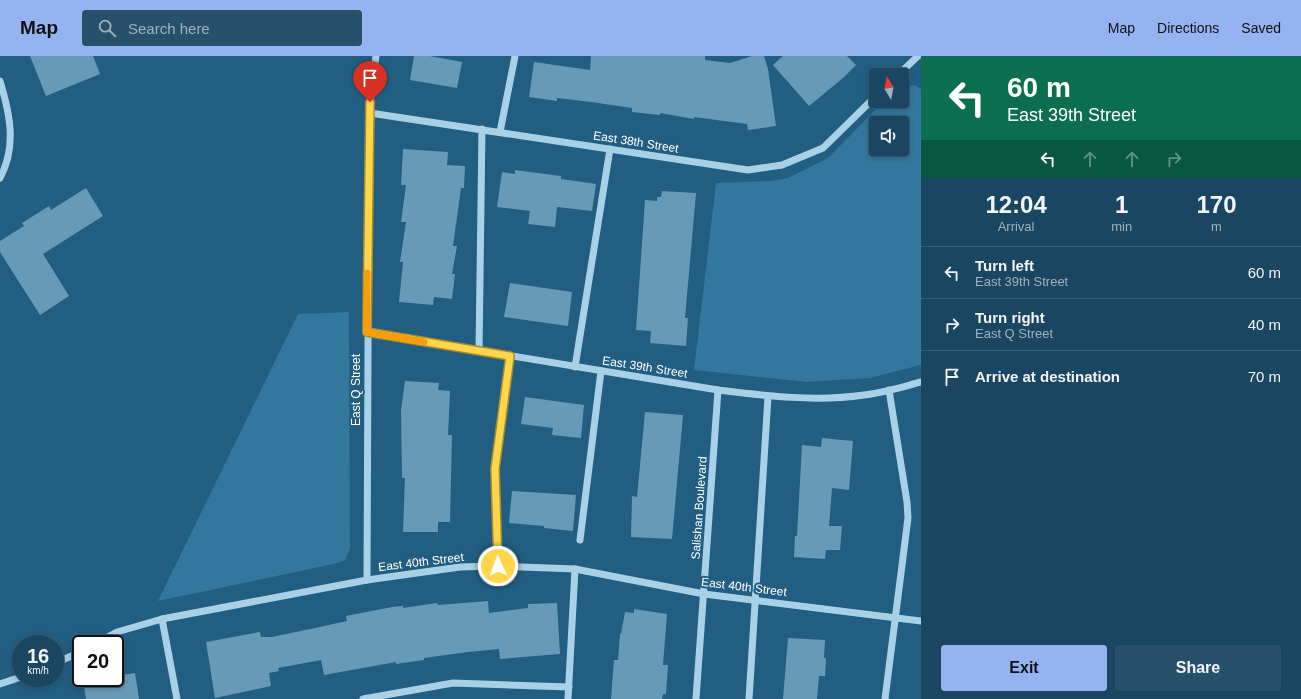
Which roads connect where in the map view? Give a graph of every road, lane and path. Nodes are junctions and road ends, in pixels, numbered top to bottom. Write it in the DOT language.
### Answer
graph roads {
  1 [pos="376,56"];
  2 [pos="515,56"];
  3 [pos="918,56"];
  4 [pos="905,68"];
  5 [pos="0,81"];
  6 [pos="869,103"];
  7 [pos="370,113"];
  8 [pos="482,129"];
  9 [pos="500,132"];
  10 [pos="610,149"];
  11 [pos="0,178"];
  12 [pos="367,332"];
  13 [pos="479,351"];
  14 [pos="510,356"];
  15 [pos="575,367"];
  16 [pos="601,371"];
  17 [pos="921,382"];
  18 [pos="718,390"];
  19 [pos="889,390"];
  20 [pos="768,396"];
  21 [pos="580,540"];
  22 [pos="498,566"];
  23 [pos="575,569"];
  24 [pos="367,580"];
  25 [pos="704,594"];
  26 [pos="755,599"];
  27 [pos="896,618"];
  28 [pos="162,619"];
  29 [pos="921,621"];
  30 [pos="112,635"];
  31 [pos="12,680"];
  32 [pos="0,684"];
  33 [pos="569,687"];
  34 [pos="177,699"];
  35 [pos="363,699"];
  36 [pos="568,699"];
  37 [pos="696,699"];
  38 [pos="749,699"];
  39 [pos="885,699"];
  1 -- 7 [label="street, East Q Street"];
  2 -- 9 [label="street"];
  3 -- 4 [label="street"];
  5 -- 11 [label="street"];
  6 -- 10 [label="street, East 38th Street"];
  7 -- 8 [label="street, East 38th Street"];
  7 -- 12 [label="street, East Q Street"];
  8 -- 9 [label="street, East 38th Street"];
  8 -- 13 [label="street"];
  9 -- 10 [label="street, East 38th Street"];
  10 -- 15 [label="street"];
  12 -- 13 [label="street, East 39th Street"];
  12 -- 24 [label="street, East Q Street"];
  13 -- 14 [label="street, East 39th Street"];
  14 -- 15 [label="street, East 39th Street"];
  14 -- 22 [label="street"];
  15 -- 16 [label="street, East 39th Street"];
  16 -- 18 [label="street, East 39th Street"];
  16 -- 21 [label="street"];
  17 -- 19 [label="street, East 39th Street"];
  18 -- 20 [label="street, East 39th Street"];
  18 -- 25 [label="street, Salishan Boulevard"];
  19 -- 20 [label="street, East 39th Street"];
  19 -- 27 [label="street"];
  20 -- 26 [label="street"];
  22 -- 23 [label="street, East 40th Street"];
  22 -- 24 [label="street, East 40th Street"];
  23 -- 25 [label="street, East 40th Street"];
  23 -- 33 [label="street"];
  24 -- 28 [label="street, East 40th Street"];
  25 -- 26 [label="street, East 40th Street"];
  25 -- 37 [label="street, Salishan Boulevard"];
  26 -- 27 [label="street, East 40th Street"];
  26 -- 38 [label="street"];
  27 -- 29 [label="street, East 40th Street"];
  27 -- 39 [label="street"];
  28 -- 30 [label="street, East 40th Street"];
  28 -- 34 [label="street"];
  31 -- 32 [label="street"];
  33 -- 35 [label="street"];
  33 -- 36 [label="street"];
}
